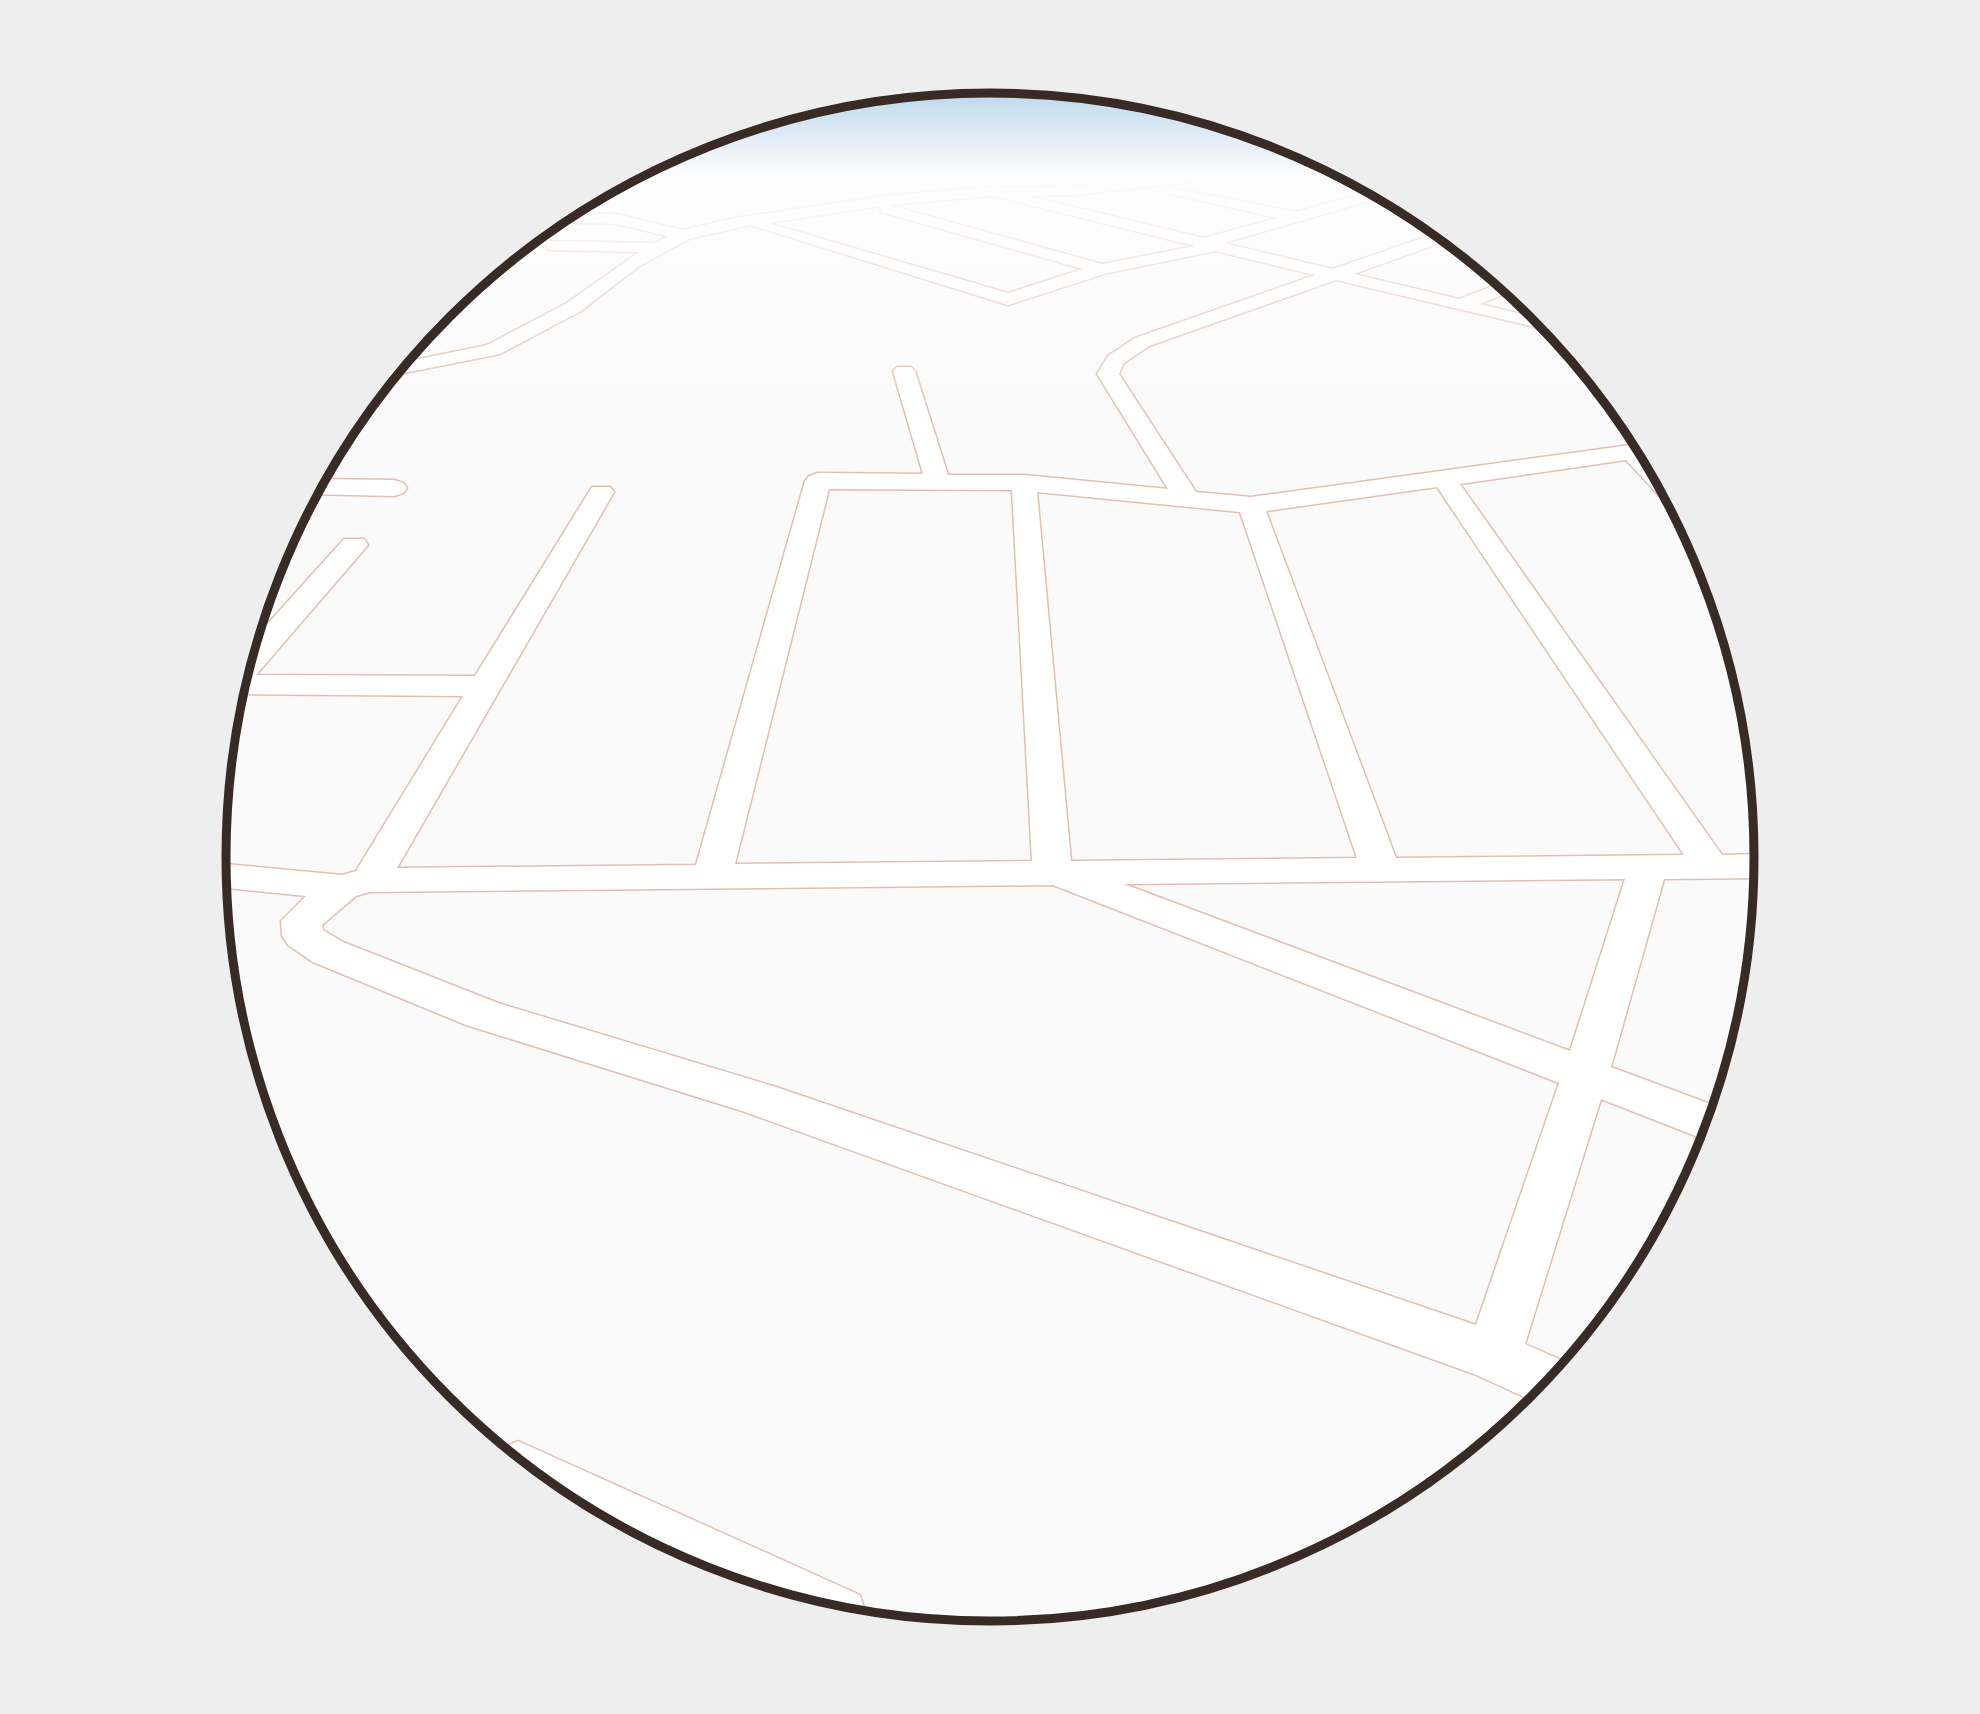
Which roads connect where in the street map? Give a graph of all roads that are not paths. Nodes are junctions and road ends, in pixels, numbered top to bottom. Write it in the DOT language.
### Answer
graph roads {
  1 [pos="653,253"];
  2 [pos="853,253"];
  3 [pos="1047,253"];
  4 [pos="1176,253"];
  5 [pos="1247,253"];
  6 [pos="1397,253"];
  7 [pos="1102,268"];
  8 [pos="1335,275"];
  9 [pos="1501,289"];
  10 [pos="1460,305"];
  11 [pos="1536,323"];
  12 [pos="402,369"];
  13 [pos="904,371"];
  14 [pos="1637,451"];
  15 [pos="1444,478"];
  16 [pos="938,482"];
  17 [pos="1024,483"];
  18 [pos="321,488"];
  19 [pos="394,488"];
  20 [pos="601,492"];
  21 [pos="1186,497"];
  22 [pos="1251,505"];
  23 [pos="354,545"];
  24 [pos="252,660"];
  25 [pos="246,685"];
  26 [pos="486,686"];
  27 [pos="1754,866"];
  28 [pos="1648,867"];
  29 [pos="1380,868"];
  30 [pos="1712,868"];
  31 [pos="1052,871"];
  32 [pos="226,876"];
  33 [pos="712,877"];
  34 [pos="356,883"];
  35 [pos="1586,1073"];
  36 [pos="1707,1121"];
  37 [pos="1493,1356"];
  38 [pos="1546,1380"];
  39 [pos="561,1489"];
  40 [pos="781,1592"];
  1 -- 12 [label="street"];
  2 -- 7 [label="street"];
  3 -- 7 [label="street"];
  4 -- 7 [label="street"];
  5 -- 8 [label="street"];
  6 -- 8 [label="street"];
  8 -- 10 [label="street"];
  8 -- 21 [label="street"];
  9 -- 10 [label="street"];
  10 -- 11 [label="street"];
  13 -- 16 [label="street"];
  14 -- 15 [label="street"];
  15 -- 22 [label="street"];
  15 -- 30 [label="street"];
  16 -- 17 [label="street"];
  16 -- 33 [label="street"];
  17 -- 21 [label="street"];
  17 -- 31 [label="street"];
  18 -- 19 [label="street"];
  20 -- 26 [label="street"];
  21 -- 22 [label="street"];
  22 -- 29 [label="street"];
  23 -- 24 [label="street"];
  25 -- 26 [label="street"];
  26 -- 34 [label="street"];
  27 -- 30 [label="street"];
  28 -- 29 [label="street"];
  28 -- 30 [label="street"];
  28 -- 35 [label="street"];
  29 -- 31 [label="street"];
  31 -- 33 [label="street"];
  31 -- 35 [label="street"];
  32 -- 34 [label="street"];
  33 -- 34 [label="street"];
  34 -- 37 [label="street"];
  35 -- 36 [label="street"];
  35 -- 37 [label="street"];
  37 -- 38 [label="street"];
  39 -- 40 [label="street"];
}
